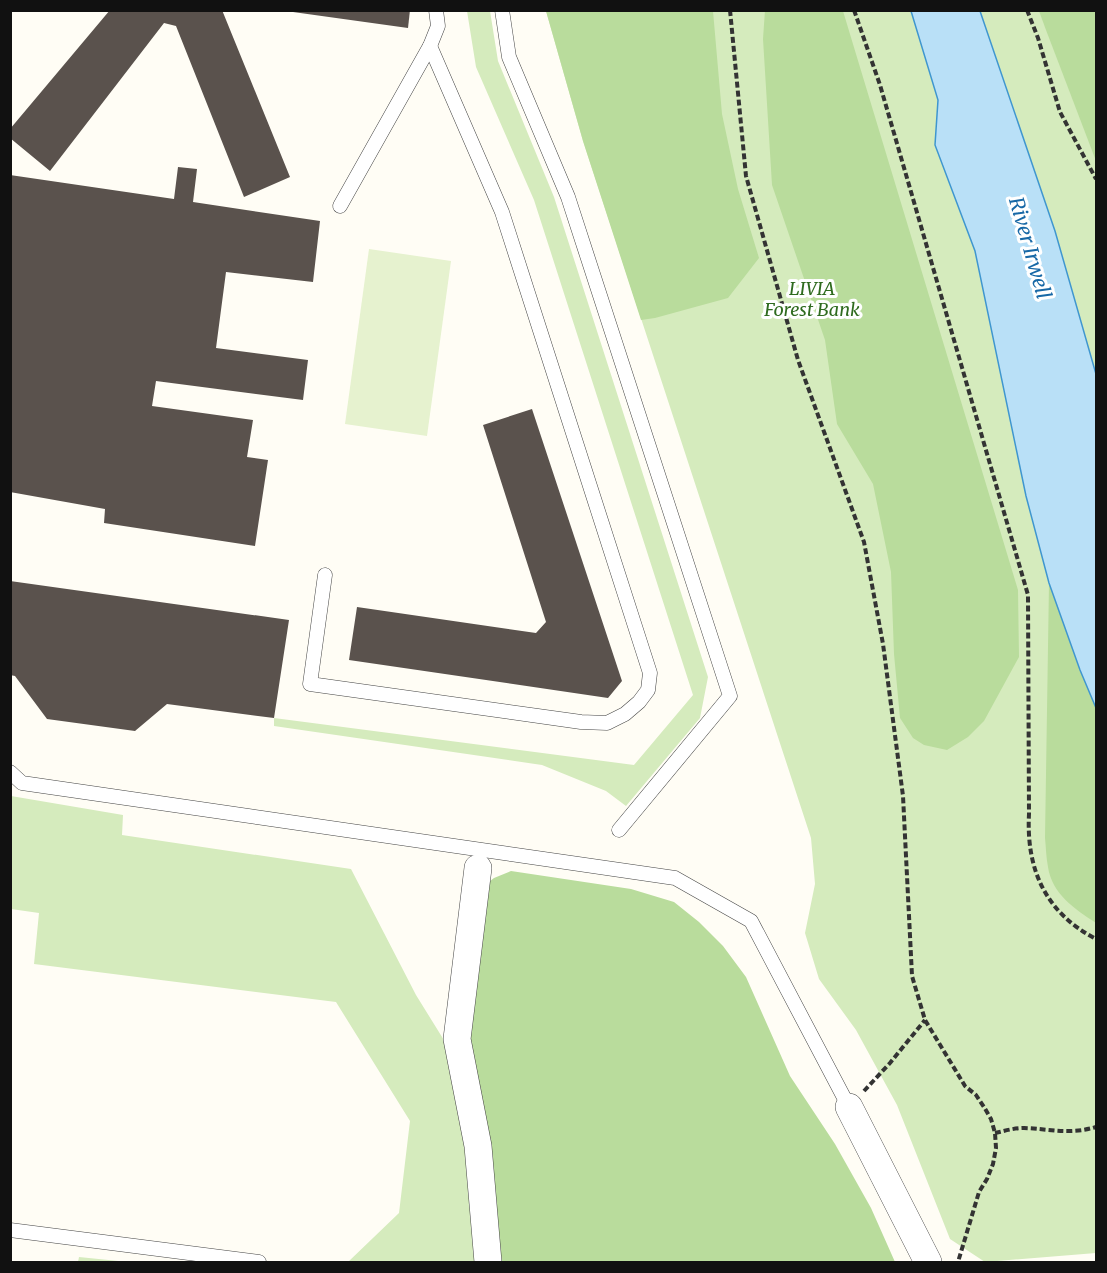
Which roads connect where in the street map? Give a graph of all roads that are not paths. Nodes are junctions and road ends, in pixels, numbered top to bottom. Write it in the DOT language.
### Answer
graph roads {
  1 [pos="436,10"];
  2 [pos="502,10"];
  3 [pos="430,46"];
  4 [pos="340,206"];
  5 [pos="325,575"];
  6 [pos="10,772"];
  7 [pos="619,830"];
  8 [pos="478,868"];
  9 [pos="849,1107"];
  10 [pos="10,1230"];
  11 [pos="259,1263"];
  12 [pos="488,1263"];
  13 [pos="928,1263"];
  1 -- 3 [label="lane"];
  2 -- 7 [label="lane"];
  3 -- 4 [label="lane"];
  3 -- 5 [label="lane"];
  6 -- 9 [label="lane"];
  8 -- 12 [label="street"];
  9 -- 13 [label="street"];
  10 -- 11 [label="lane"];
}
